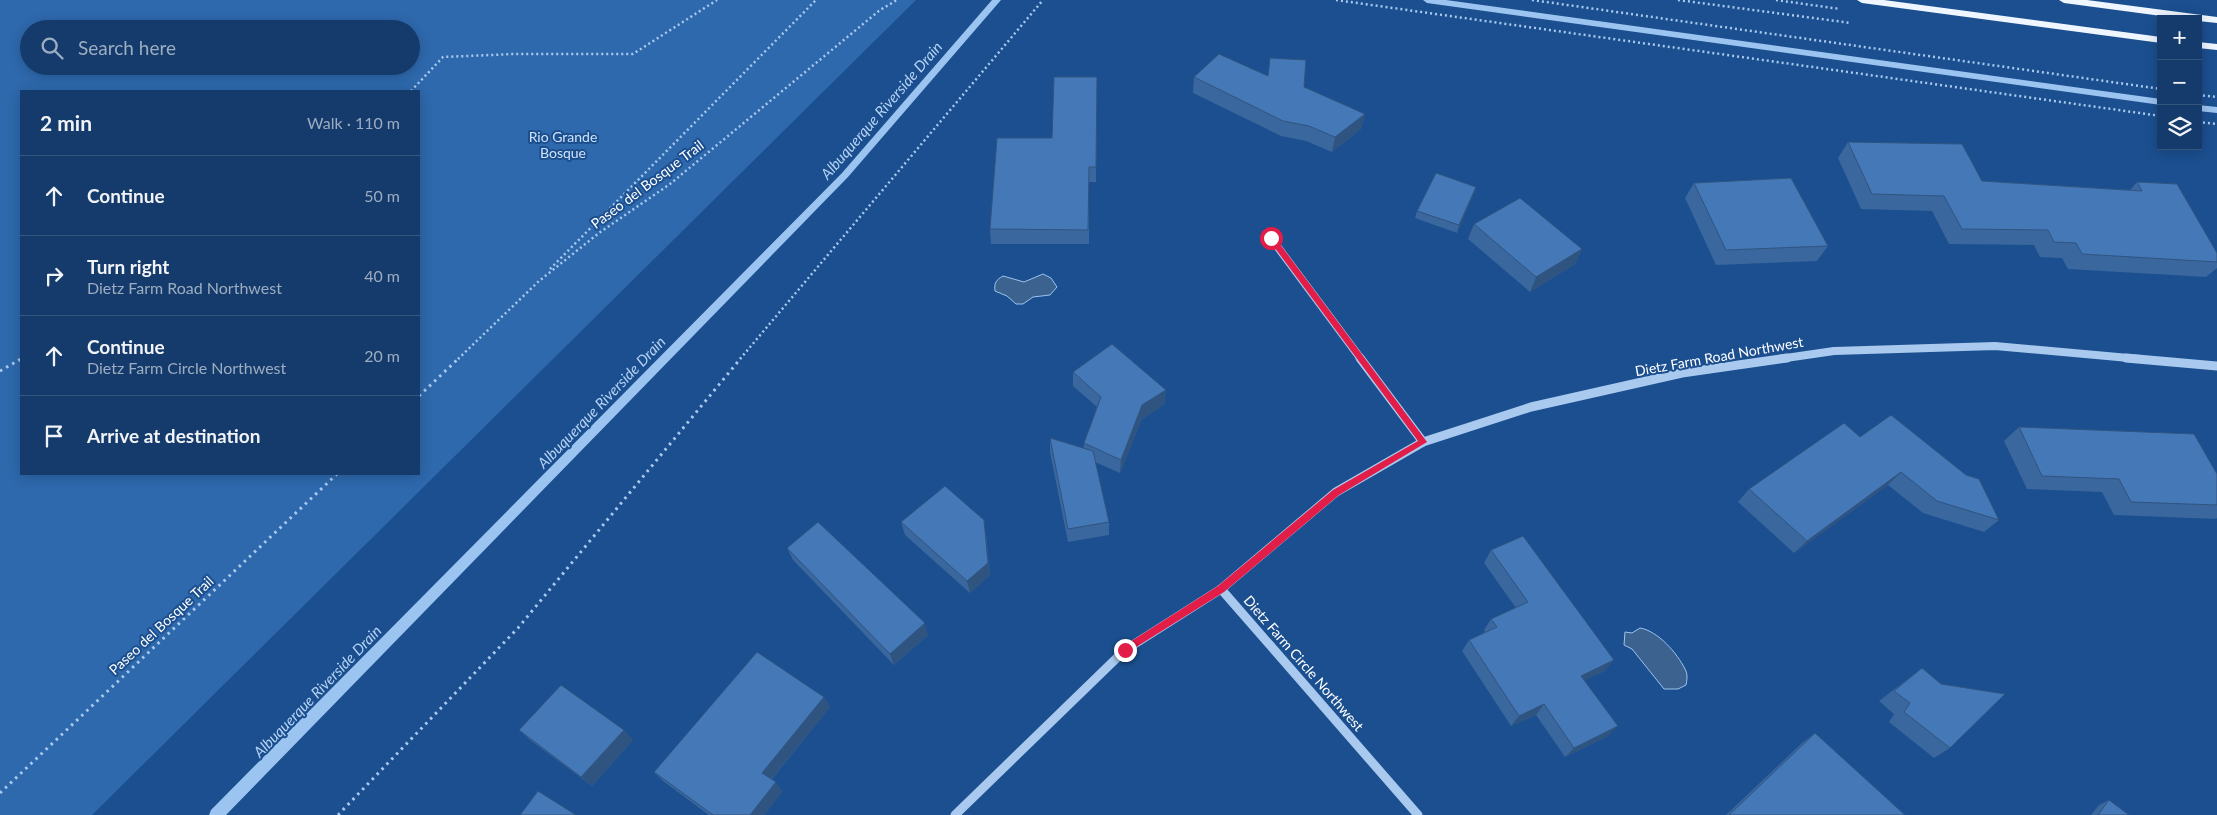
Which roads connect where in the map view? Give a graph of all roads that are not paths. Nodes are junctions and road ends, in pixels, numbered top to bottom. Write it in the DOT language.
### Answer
graph roads {
  1 [pos="1862,0"];
  2 [pos="2064,0"];
  3 [pos="2217,20"];
  4 [pos="2157,39"];
  5 [pos="2202,45"];
  6 [pos="2217,47"];
  7 [pos="1271,238"];
  8 [pos="2217,366"];
  9 [pos="1423,442"];
  10 [pos="1221,589"];
  11 [pos="955,815"];
  12 [pos="1418,815"];
  1 -- 4 [label="main road"];
  2 -- 3 [label="main road"];
  5 -- 6 [label="main road"];
  7 -- 9 [label="street"];
  8 -- 9 [label="street, Dietz Farm Road Northwest"];
  9 -- 10 [label="street, Dietz Farm Road Northwest"];
  10 -- 11 [label="street"];
  10 -- 12 [label="street, Dietz Farm Circle Northwest"];
}
